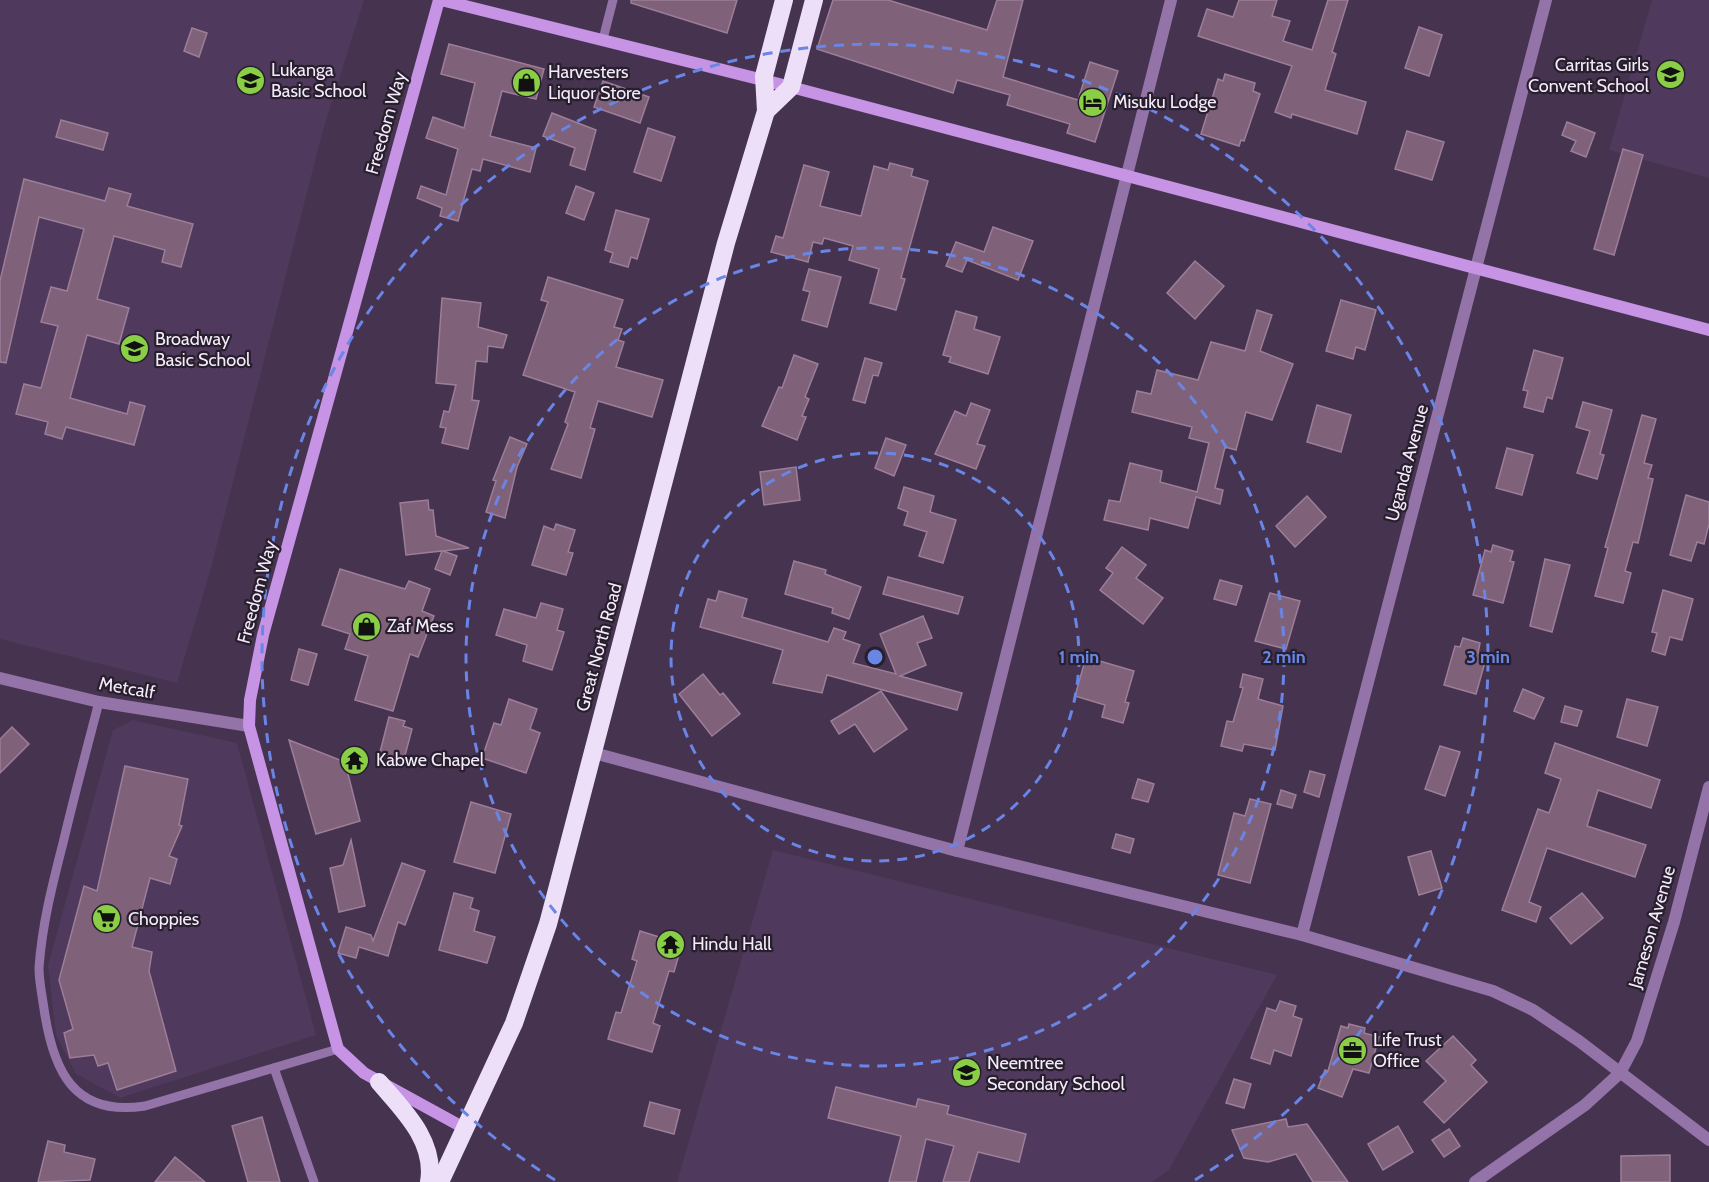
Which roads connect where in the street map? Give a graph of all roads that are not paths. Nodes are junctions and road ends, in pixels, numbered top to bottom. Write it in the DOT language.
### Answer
graph roads {
  1 [pos="440,0"];
  2 [pos="613,0"];
  3 [pos="784,0"];
  4 [pos="814,0"];
  5 [pos="1170,0"];
  6 [pos="1546,0"];
  7 [pos="603,39"];
  8 [pos="763,81"];
  9 [pos="791,87"];
  10 [pos="766,111"];
  11 [pos="1126,177"];
  12 [pos="1476,268"];
  13 [pos="1709,330"];
  14 [pos="0,678"];
  15 [pos="99,702"];
  16 [pos="249,726"];
  17 [pos="594,753"];
  18 [pos="1709,787"];
  19 [pos="957,851"];
  20 [pos="1302,935"];
  21 [pos="338,1049"];
  22 [pos="274,1068"];
  23 [pos="1620,1073"];
  24 [pos="379,1082"];
  25 [pos="466,1129"];
  26 [pos="1709,1140"];
  27 [pos="314,1182"];
  28 [pos="429,1182"];
  29 [pos="440,1182"];
  30 [pos="1475,1182"];
  1 -- 7 [label="main road"];
  1 -- 16 [label="main road, Freedom Way"];
  2 -- 7 [label="lane"];
  3 -- 8 [label="highway, Great North Road"];
  4 -- 9 [label="highway"];
  5 -- 11 [label="street"];
  6 -- 12 [label="street, Uganda Avenue"];
  7 -- 8 [label="main road"];
  8 -- 9 [label="main road"];
  8 -- 10 [label="highway, Great North Road"];
  9 -- 10 [label="highway, Great North Road"];
  9 -- 11 [label="main road"];
  10 -- 17 [label="highway, Great North Road"];
  11 -- 12 [label="main road"];
  11 -- 19 [label="street"];
  12 -- 13 [label="main road"];
  12 -- 20 [label="street, Uganda Avenue"];
  14 -- 15 [label="street, Metcalf"];
  15 -- 16 [label="street, Metcalf"];
  15 -- 22 [label="lane"];
  16 -- 21 [label="main road, Freedom Way"];
  17 -- 19 [label="street"];
  17 -- 25 [label="highway, Great North Road"];
  18 -- 23 [label="street, Jameson Avenue"];
  19 -- 20 [label="street"];
  20 -- 23 [label="street"];
  21 -- 22 [label="lane"];
  21 -- 24 [label="main road"];
  22 -- 27 [label="lane"];
  23 -- 26 [label="street"];
  23 -- 30 [label="street, Jameson Avenue"];
  24 -- 25 [label="main road"];
  24 -- 28 [label="highway"];
  25 -- 29 [label="highway, Great North Road"];
}
